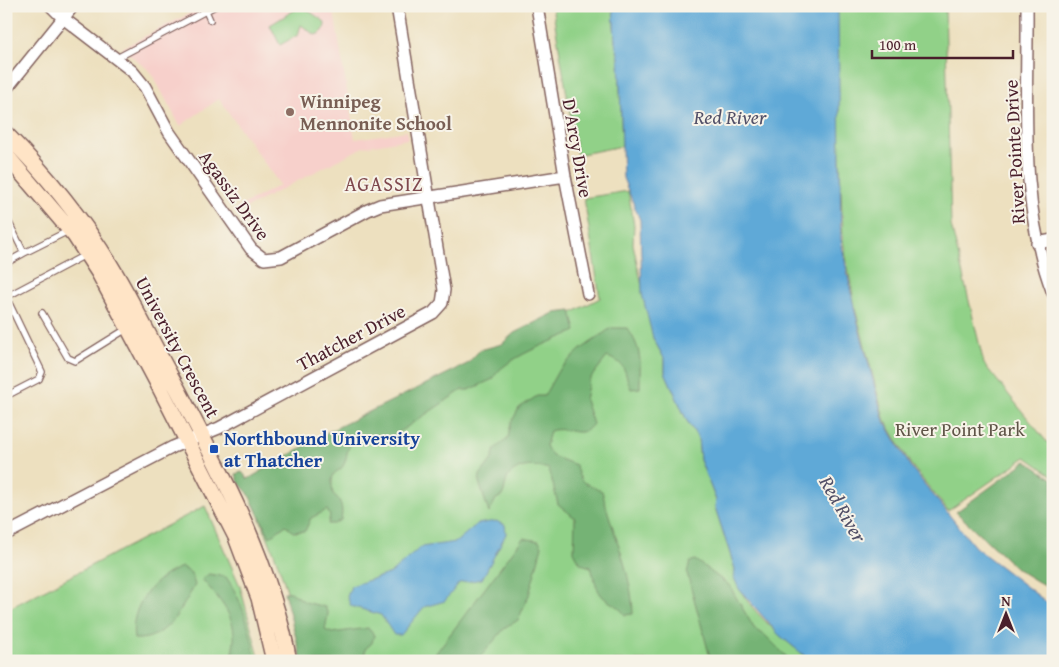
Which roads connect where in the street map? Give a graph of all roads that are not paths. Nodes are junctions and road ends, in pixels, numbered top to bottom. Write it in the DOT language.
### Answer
graph roads {
  1 [pos="51,6"];
  2 [pos="73,6"];
  3 [pos="215,6"];
  4 [pos="397,6"];
  5 [pos="537,6"];
  6 [pos="1027,6"];
  7 [pos="206,11"];
  8 [pos="63,18"];
  9 [pos="210,20"];
  10 [pos="115,59"];
  11 [pos="6,89"];
  12 [pos="6,134"];
  13 [pos="7,158"];
  14 [pos="564,176"];
  15 [pos="428,198"];
  16 [pos="6,217"];
  17 [pos="70,230"];
  18 [pos="1053,240"];
  19 [pos="1037,243"];
  20 [pos="24,253"];
  21 [pos="86,254"];
  22 [pos="6,263"];
  23 [pos="1053,293"];
  24 [pos="588,294"];
  25 [pos="6,297"];
  26 [pos="42,313"];
  27 [pos="128,328"];
  28 [pos="6,396"];
  29 [pos="195,438"];
  30 [pos="6,534"];
  31 [pos="274,661"];
  32 [pos="289,661"];
  1 -- 8 [label="street, Agassiz Drive"];
  2 -- 8 [label="street"];
  3 -- 7 [label="lane"];
  4 -- 15 [label="street, Thatcher Drive"];
  5 -- 14 [label="street, D'Arcy Drive"];
  6 -- 19 [label="street, River Pointe Drive"];
  7 -- 9 [label="lane"];
  7 -- 10 [label="lane"];
  8 -- 10 [label="street, Agassiz Drive"];
  8 -- 11 [label="street"];
  10 -- 15 [label="street, Agassiz Drive"];
  12 -- 29 [label="main road, University Crescent"];
  13 -- 17 [label="main road, University Crescent"];
  14 -- 15 [label="street, Agassiz Drive"];
  14 -- 24 [label="street, D'Arcy Drive"];
  15 -- 29 [label="street, Thatcher Drive"];
  16 -- 20 [label="lane"];
  17 -- 20 [label="lane"];
  17 -- 21 [label="main road, University Crescent"];
  18 -- 19 [label="street"];
  19 -- 23 [label="street, River Pointe Drive"];
  20 -- 22 [label="lane"];
  21 -- 25 [label="lane"];
  21 -- 27 [label="main road, University Crescent"];
  25 -- 28 [label="lane"];
  26 -- 27 [label="lane"];
  27 -- 29 [label="main road, University Crescent"];
  29 -- 30 [label="street, Thatcher Drive"];
  29 -- 31 [label="main road, University Crescent"];
  29 -- 32 [label="main road, University Crescent"];
}
